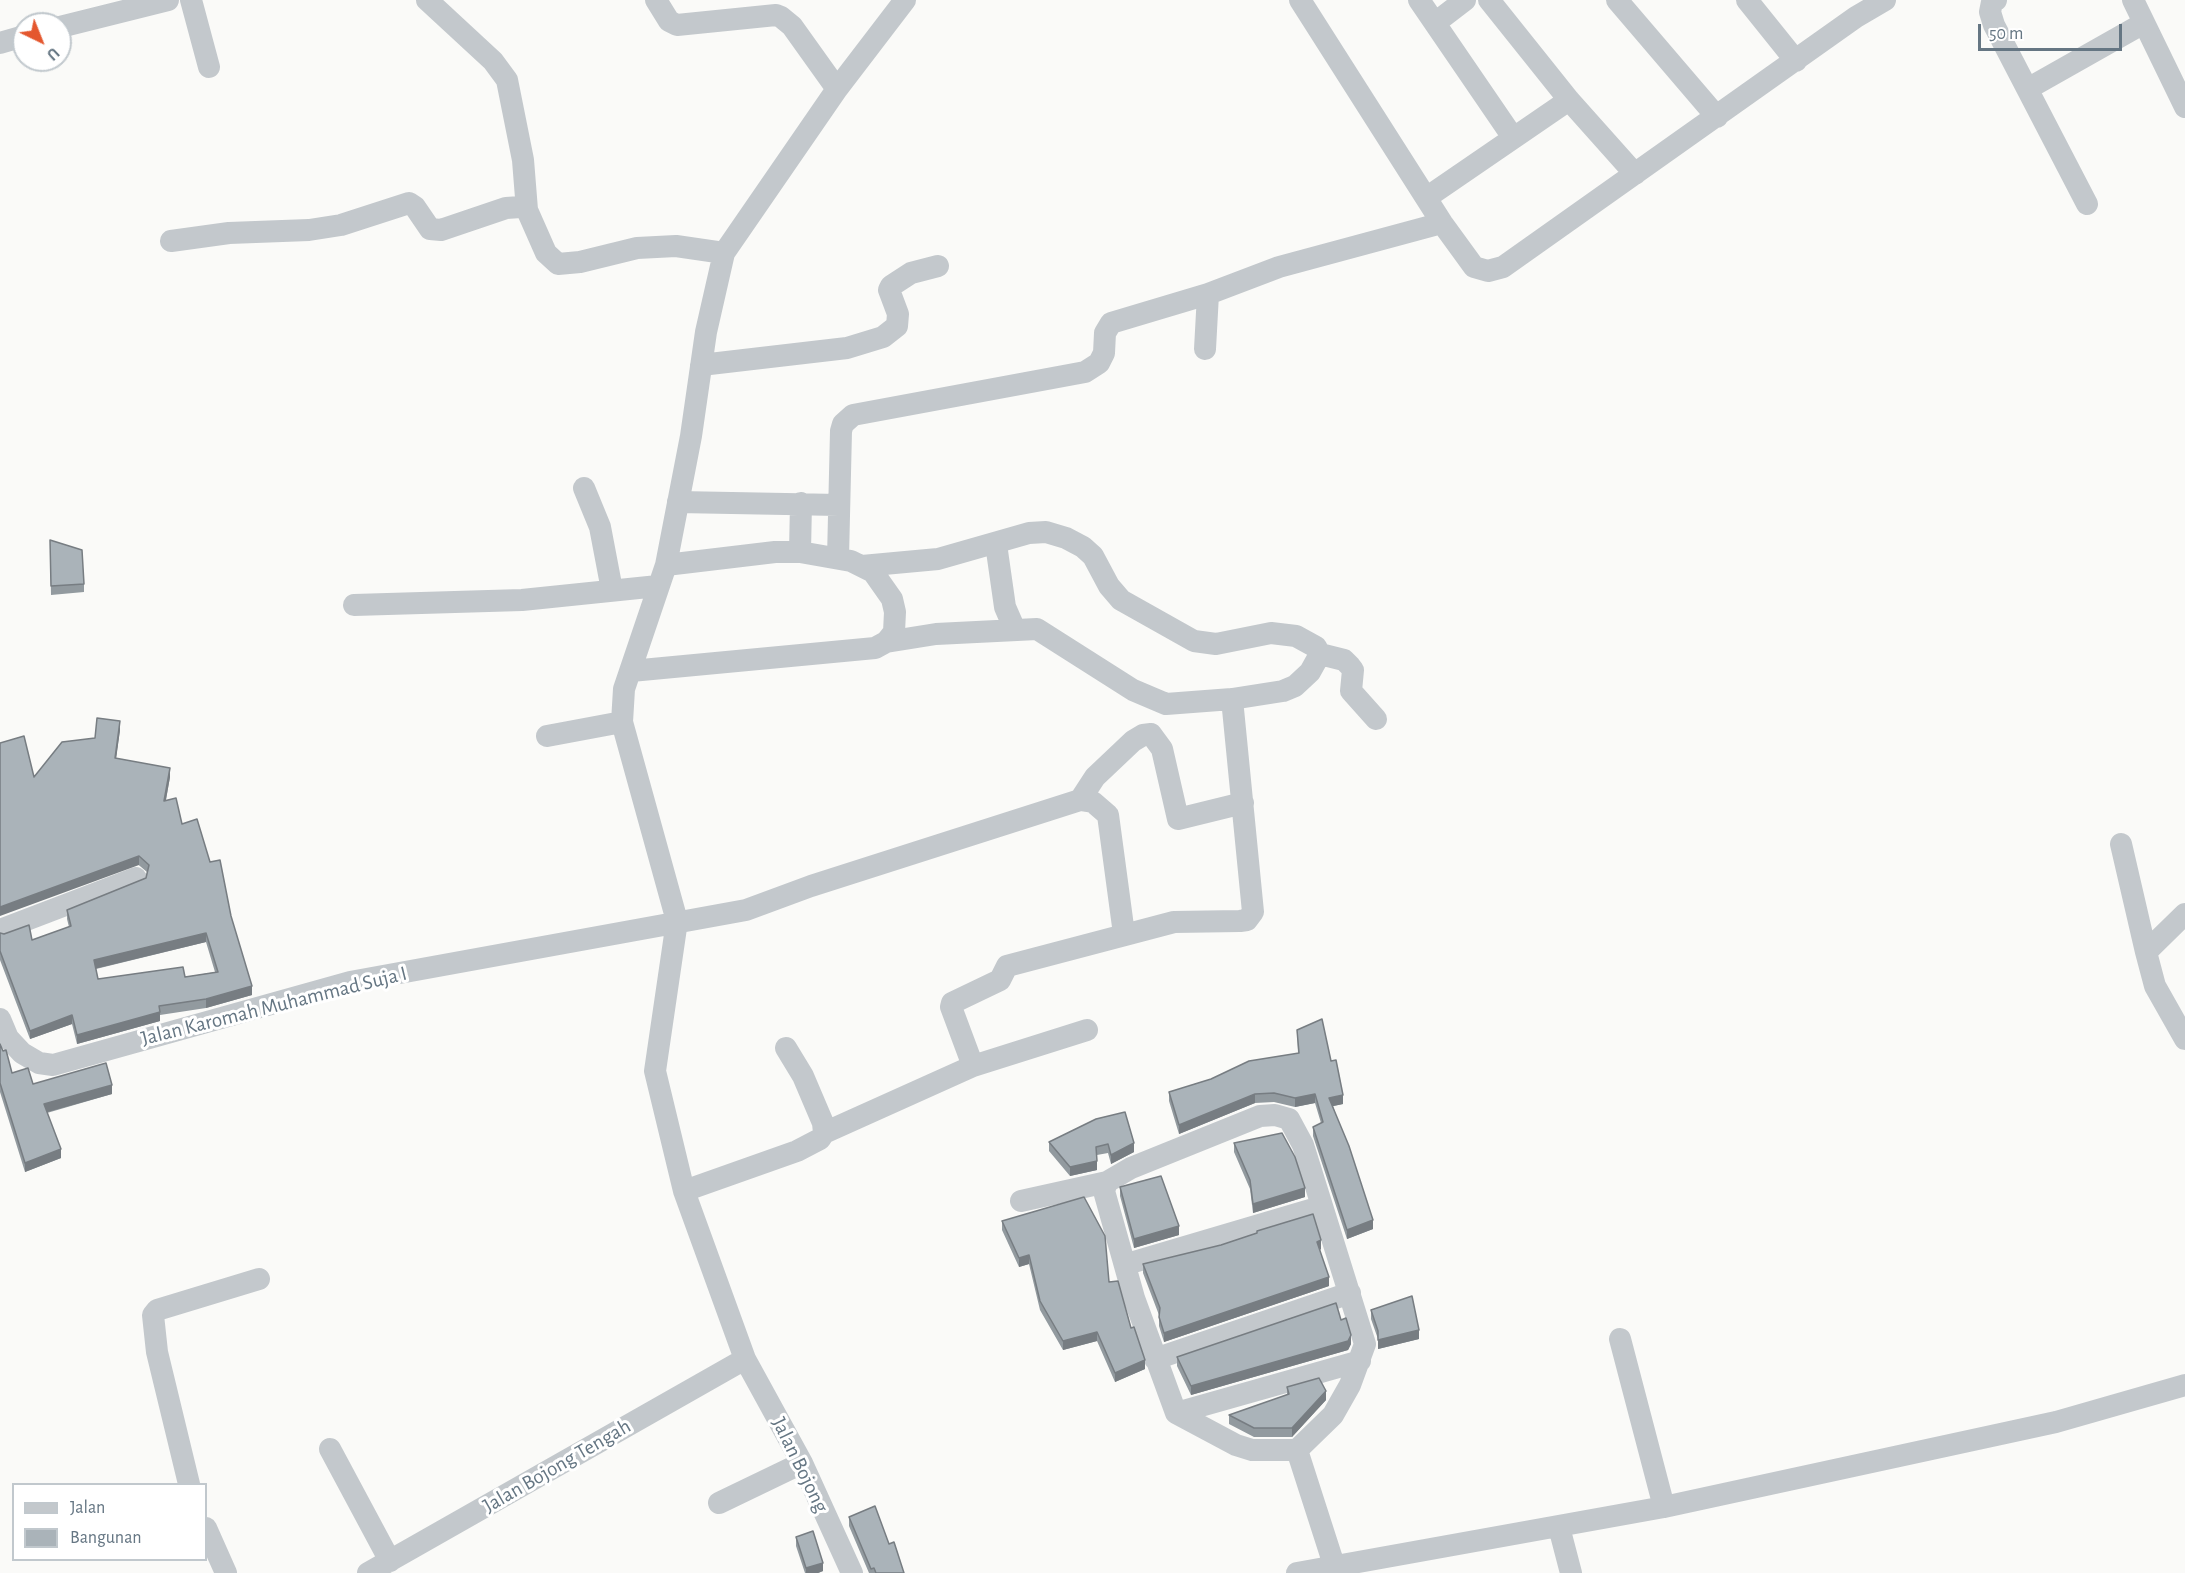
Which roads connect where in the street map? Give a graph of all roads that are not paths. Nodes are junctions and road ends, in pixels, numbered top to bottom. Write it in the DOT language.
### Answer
graph roads {
  1 [pos="168,0"];
  2 [pos="191,0"];
  3 [pos="427,0"];
  4 [pos="656,0"];
  5 [pos="905,0"];
  6 [pos="1300,0"];
  7 [pos="1419,0"];
  8 [pos="1465,0"];
  9 [pos="1489,0"];
  10 [pos="1617,0"];
  11 [pos="1747,0"];
  12 [pos="1885,0"];
  13 [pos="1996,0"];
  14 [pos="2133,0"];
  15 [pos="1435,23"];
  16 [pos="2144,23"];
  17 [pos="72,24"];
  18 [pos="1796,61"];
  19 [pos="209,67"];
  20 [pos="2029,88"];
  21 [pos="837,89"];
  22 [pos="1569,99"];
  23 [pos="2185,107"];
  24 [pos="1717,117"];
  25 [pos="1512,136"];
  26 [pos="1635,174"];
  27 [pos="1426,198"];
  28 [pos="2087,204"];
  29 [pos="526,210"];
  30 [pos="1442,223"];
  31 [pos="171,241"];
  32 [pos="723,253"];
  33 [pos="938,266"];
  34 [pos="1208,294"];
  35 [pos="1205,350"];
  36 [pos="701,365"];
  37 [pos="584,488"];
  38 [pos="678,502"];
  39 [pos="801,503"];
  40 [pos="839,505"];
  41 [pos="996,544"];
  42 [pos="800,552"];
  43 [pos="838,558"];
  44 [pos="666,565"];
  45 [pos="862,566"];
  46 [pos="658,586"];
  47 [pos="612,590"];
  48 [pos="354,605"];
  49 [pos="1015,630"];
  50 [pos="886,642"];
  51 [pos="1320,654"];
  52 [pos="631,671"];
  53 [pos="1232,699"];
  54 [pos="1376,719"];
  55 [pos="622,722"];
  56 [pos="547,736"];
  57 [pos="1080,800"];
  58 [pos="1243,803"];
  59 [pos="2121,844"];
  60 [pos="136,878"];
  61 [pos="2185,914"];
  62 [pos="677,921"];
  63 [pos="0,930"];
  64 [pos="1124,934"];
  65 [pos="2146,952"];
  66 [pos="0,1018"];
  67 [pos="1087,1030"];
  68 [pos="2185,1039"];
  69 [pos="786,1048"];
  70 [pos="973,1066"];
  71 [pos="824,1132"];
  72 [pos="1107,1182"];
  73 [pos="684,1191"];
  74 [pos="1021,1201"];
  75 [pos="1320,1207"];
  76 [pos="1126,1264"];
  77 [pos="259,1279"];
  78 [pos="1350,1293"];
  79 [pos="1620,1339"];
  80 [pos="745,1359"];
  81 [pos="1155,1359"];
  82 [pos="1360,1361"];
  83 [pos="2185,1385"];
  84 [pos="1176,1413"];
  85 [pos="330,1449"];
  86 [pos="1297,1450"];
  87 [pos="802,1464"];
  88 [pos="189,1483"];
  89 [pos="719,1503"];
  90 [pos="1664,1507"];
  91 [pos="1560,1527"];
  92 [pos="207,1530"];
  93 [pos="390,1561"];
  94 [pos="1334,1565"];
  95 [pos="226,1573"];
  96 [pos="368,1573"];
  97 [pos="852,1573"];
  98 [pos="1298,1573"];
  99 [pos="1571,1573"];
  1 -- 17 [label="street"];
  2 -- 19 [label="street"];
  3 -- 29 [label="street"];
  4 -- 21 [label="street"];
  5 -- 21 [label="street"];
  6 -- 27 [label="street"];
  7 -- 15 [label="street"];
  8 -- 15 [label="street"];
  9 -- 22 [label="street"];
  10 -- 24 [label="street"];
  11 -- 18 [label="street"];
  12 -- 18 [label="street"];
  13 -- 20 [label="street"];
  14 -- 16 [label="street"];
  15 -- 25 [label="street"];
  16 -- 20 [label="street"];
  16 -- 23 [label="street"];
  18 -- 24 [label="street"];
  20 -- 28 [label="street"];
  21 -- 32 [label="street"];
  22 -- 25 [label="street"];
  22 -- 26 [label="street"];
  24 -- 26 [label="street"];
  25 -- 27 [label="street"];
  26 -- 30 [label="street"];
  27 -- 30 [label="street"];
  29 -- 31 [label="street"];
  29 -- 32 [label="street"];
  30 -- 34 [label="street"];
  32 -- 36 [label="street"];
  33 -- 36 [label="street"];
  34 -- 35 [label="street"];
  34 -- 40 [label="street"];
  36 -- 38 [label="street"];
  37 -- 47 [label="street"];
  38 -- 39 [label="street"];
  38 -- 44 [label="street"];
  39 -- 40 [label="street"];
  39 -- 42 [label="street"];
  40 -- 43 [label="street"];
  41 -- 45 [label="street"];
  41 -- 49 [label="street"];
  41 -- 51 [label="street"];
  42 -- 43 [label="street"];
  42 -- 44 [label="street"];
  43 -- 45 [label="street"];
  44 -- 46 [label="street"];
  45 -- 50 [label="street"];
  46 -- 47 [label="street"];
  46 -- 52 [label="street"];
  47 -- 48 [label="street"];
  49 -- 50 [label="street"];
  49 -- 53 [label="street"];
  50 -- 52 [label="street"];
  51 -- 53 [label="street"];
  51 -- 54 [label="street"];
  52 -- 55 [label="street"];
  53 -- 58 [label="street"];
  55 -- 56 [label="street"];
  55 -- 62 [label="street"];
  57 -- 58 [label="street"];
  57 -- 62 [label="street, Jalan Karomah Muhammad Suja I"];
  57 -- 64 [label="street"];
  58 -- 64 [label="street"];
  59 -- 65 [label="street"];
  60 -- 63 [label="street"];
  61 -- 65 [label="street"];
  62 -- 66 [label="street, Jalan Karomah Muhammad Suja I"];
  62 -- 73 [label="street, Jalan Bojong"];
  64 -- 70 [label="street"];
  65 -- 68 [label="street"];
  67 -- 70 [label="street"];
  69 -- 71 [label="street"];
  70 -- 71 [label="street"];
  71 -- 73 [label="street"];
  72 -- 74 [label="street"];
  72 -- 75 [label="street"];
  72 -- 76 [label="street"];
  73 -- 80 [label="street, Jalan Bojong"];
  75 -- 76 [label="street"];
  75 -- 78 [label="street"];
  76 -- 81 [label="street"];
  77 -- 88 [label="street"];
  78 -- 81 [label="street"];
  78 -- 82 [label="street"];
  79 -- 90 [label="street"];
  80 -- 87 [label="street, Jalan Bojong"];
  80 -- 93 [label="street, Jalan Bojong Tengah"];
  81 -- 84 [label="street"];
  82 -- 84 [label="street"];
  82 -- 86 [label="street"];
  83 -- 90 [label="street"];
  84 -- 86 [label="street"];
  85 -- 93 [label="street"];
  86 -- 94 [label="street"];
  87 -- 89 [label="street"];
  87 -- 97 [label="street, Jalan Bojong"];
  90 -- 91 [label="street"];
  91 -- 94 [label="street"];
  91 -- 99 [label="street"];
  92 -- 95 [label="street"];
  93 -- 96 [label="street, Jalan Bojong Tengah"];
  94 -- 98 [label="street"];
}
